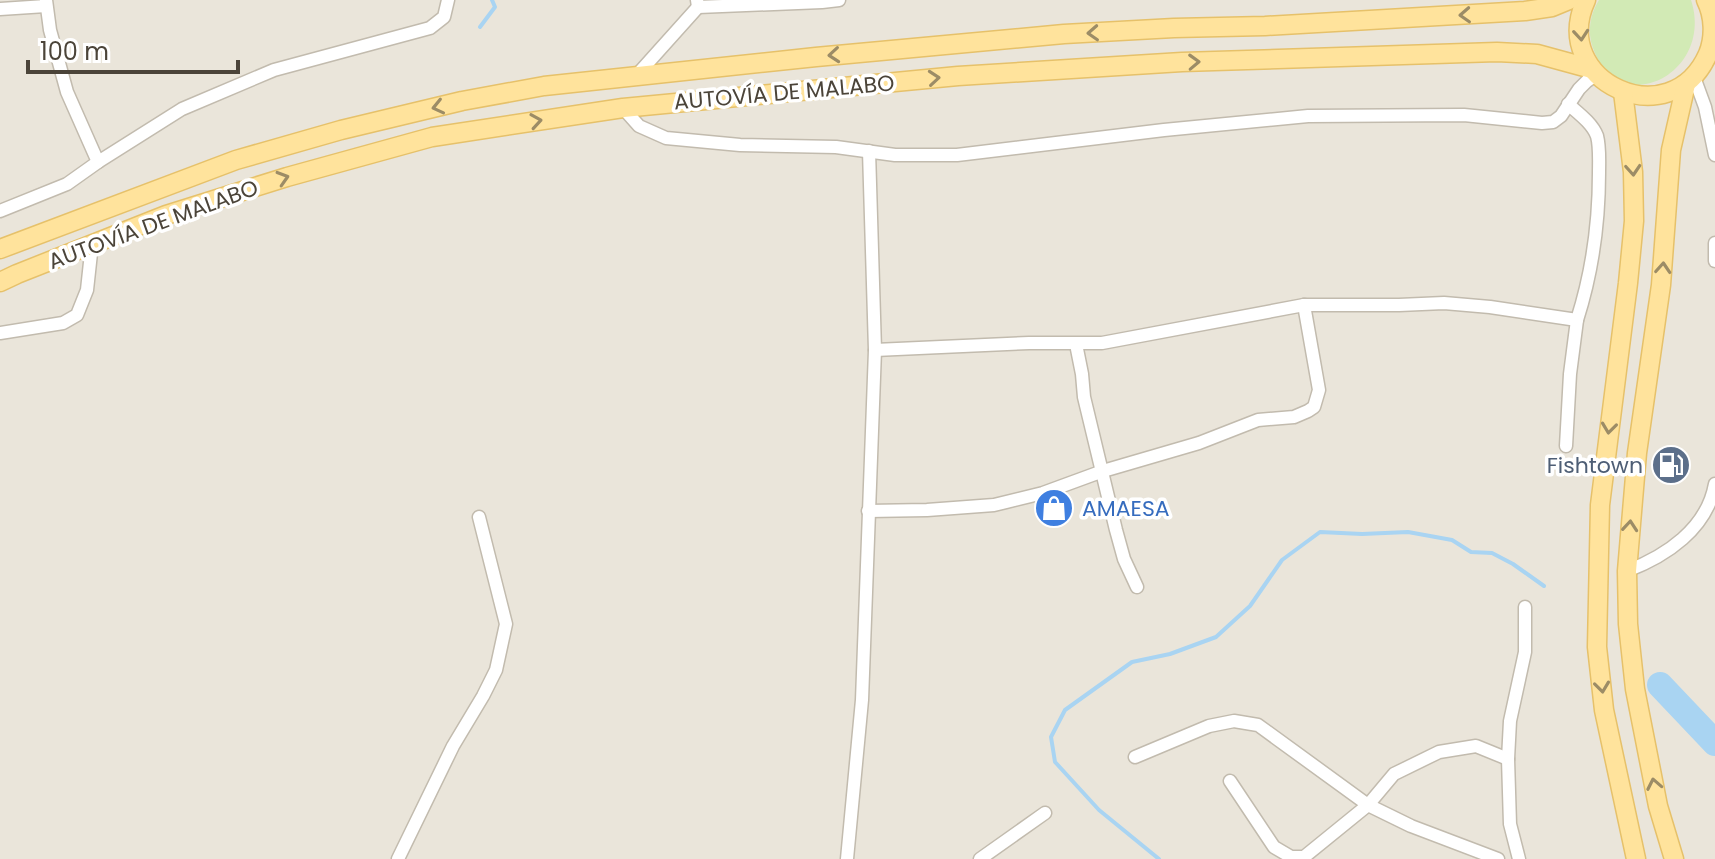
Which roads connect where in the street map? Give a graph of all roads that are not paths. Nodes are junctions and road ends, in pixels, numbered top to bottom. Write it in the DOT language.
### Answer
graph roads {
  1 [pos="448,0"];
  2 [pos="839,0"];
  3 [pos="1569,0"];
  4 [pos="1586,0"];
  5 [pos="1706,0"];
  6 [pos="776,2"];
  7 [pos="46,3"];
  8 [pos="698,4"];
  9 [pos="0,9"];
  10 [pos="1595,72"];
  11 [pos="637,75"];
  12 [pos="1690,80"];
  13 [pos="1623,92"];
  14 [pos="1568,104"];
  15 [pos="623,108"];
  16 [pos="869,151"];
  17 [pos="1715,155"];
  18 [pos="98,162"];
  19 [pos="0,211"];
  20 [pos="1715,243"];
  21 [pos="92,244"];
  22 [pos="0,249"];
  23 [pos="1715,261"];
  24 [pos="0,282"];
  25 [pos="1304,305"];
  26 [pos="1577,320"];
  27 [pos="0,333"];
  28 [pos="1076,344"];
  29 [pos="875,350"];
  30 [pos="1566,446"];
  31 [pos="1103,471"];
  32 [pos="1715,484"];
  33 [pos="868,511"];
  34 [pos="479,517"];
  35 [pos="1627,571"];
  36 [pos="1137,587"];
  37 [pos="1525,607"];
  38 [pos="1135,757"];
  39 [pos="1508,759"];
  40 [pos="1230,781"];
  41 [pos="1368,805"];
  42 [pos="1045,813"];
  43 [pos="398,859"];
  44 [pos="847,859"];
  45 [pos="980,859"];
  46 [pos="1498,859"];
  47 [pos="1519,859"];
  48 [pos="1636,859"];
  49 [pos="1674,859"];
  1 -- 18 [label="street"];
  2 -- 6 [label="street"];
  3 -- 11 [label="main road, AUTOVÍA DE MALABO, one-way"];
  4 -- 10 [label="main road, one-way"];
  5 -- 12 [label="main road"];
  6 -- 8 [label="street"];
  7 -- 9 [label="street"];
  7 -- 18 [label="street"];
  8 -- 11 [label="street"];
  10 -- 13 [label="main road, AUTOVÍA DE MALABO"];
  10 -- 14 [label="street"];
  15 -- 10 [label="main road, AUTOVÍA DE MALABO, one-way"];
  11 -- 22 [label="main road, AUTOVÍA DE MALABO, one-way"];
  12 -- 13 [label="main road"];
  12 -- 17 [label="street"];
  35 -- 12 [label="main road, one-way"];
  13 -- 48 [label="main road, one-way"];
  14 -- 16 [label="street"];
  14 -- 26 [label="street"];
  15 -- 16 [label="street"];
  21 -- 15 [label="main road, AUTOVÍA DE MALABO, one-way"];
  16 -- 29 [label="street"];
  18 -- 19 [label="street"];
  20 -- 23 [label="street"];
  21 -- 24 [label="main road, AUTOVÍA DE MALABO"];
  21 -- 27 [label="street"];
  25 -- 26 [label="street"];
  25 -- 28 [label="street"];
  25 -- 31 [label="street"];
  26 -- 30 [label="street"];
  28 -- 29 [label="street"];
  28 -- 31 [label="street"];
  29 -- 33 [label="street"];
  31 -- 33 [label="street"];
  31 -- 36 [label="street"];
  32 -- 35 [label="street"];
  33 -- 44 [label="street"];
  34 -- 43 [label="street"];
  49 -- 35 [label="main road, one-way"];
  37 -- 39 [label="street"];
  38 -- 41 [label="street"];
  39 -- 41 [label="street"];
  39 -- 47 [label="street"];
  40 -- 41 [label="street"];
  41 -- 46 [label="street"];
  42 -- 45 [label="street"];
}
